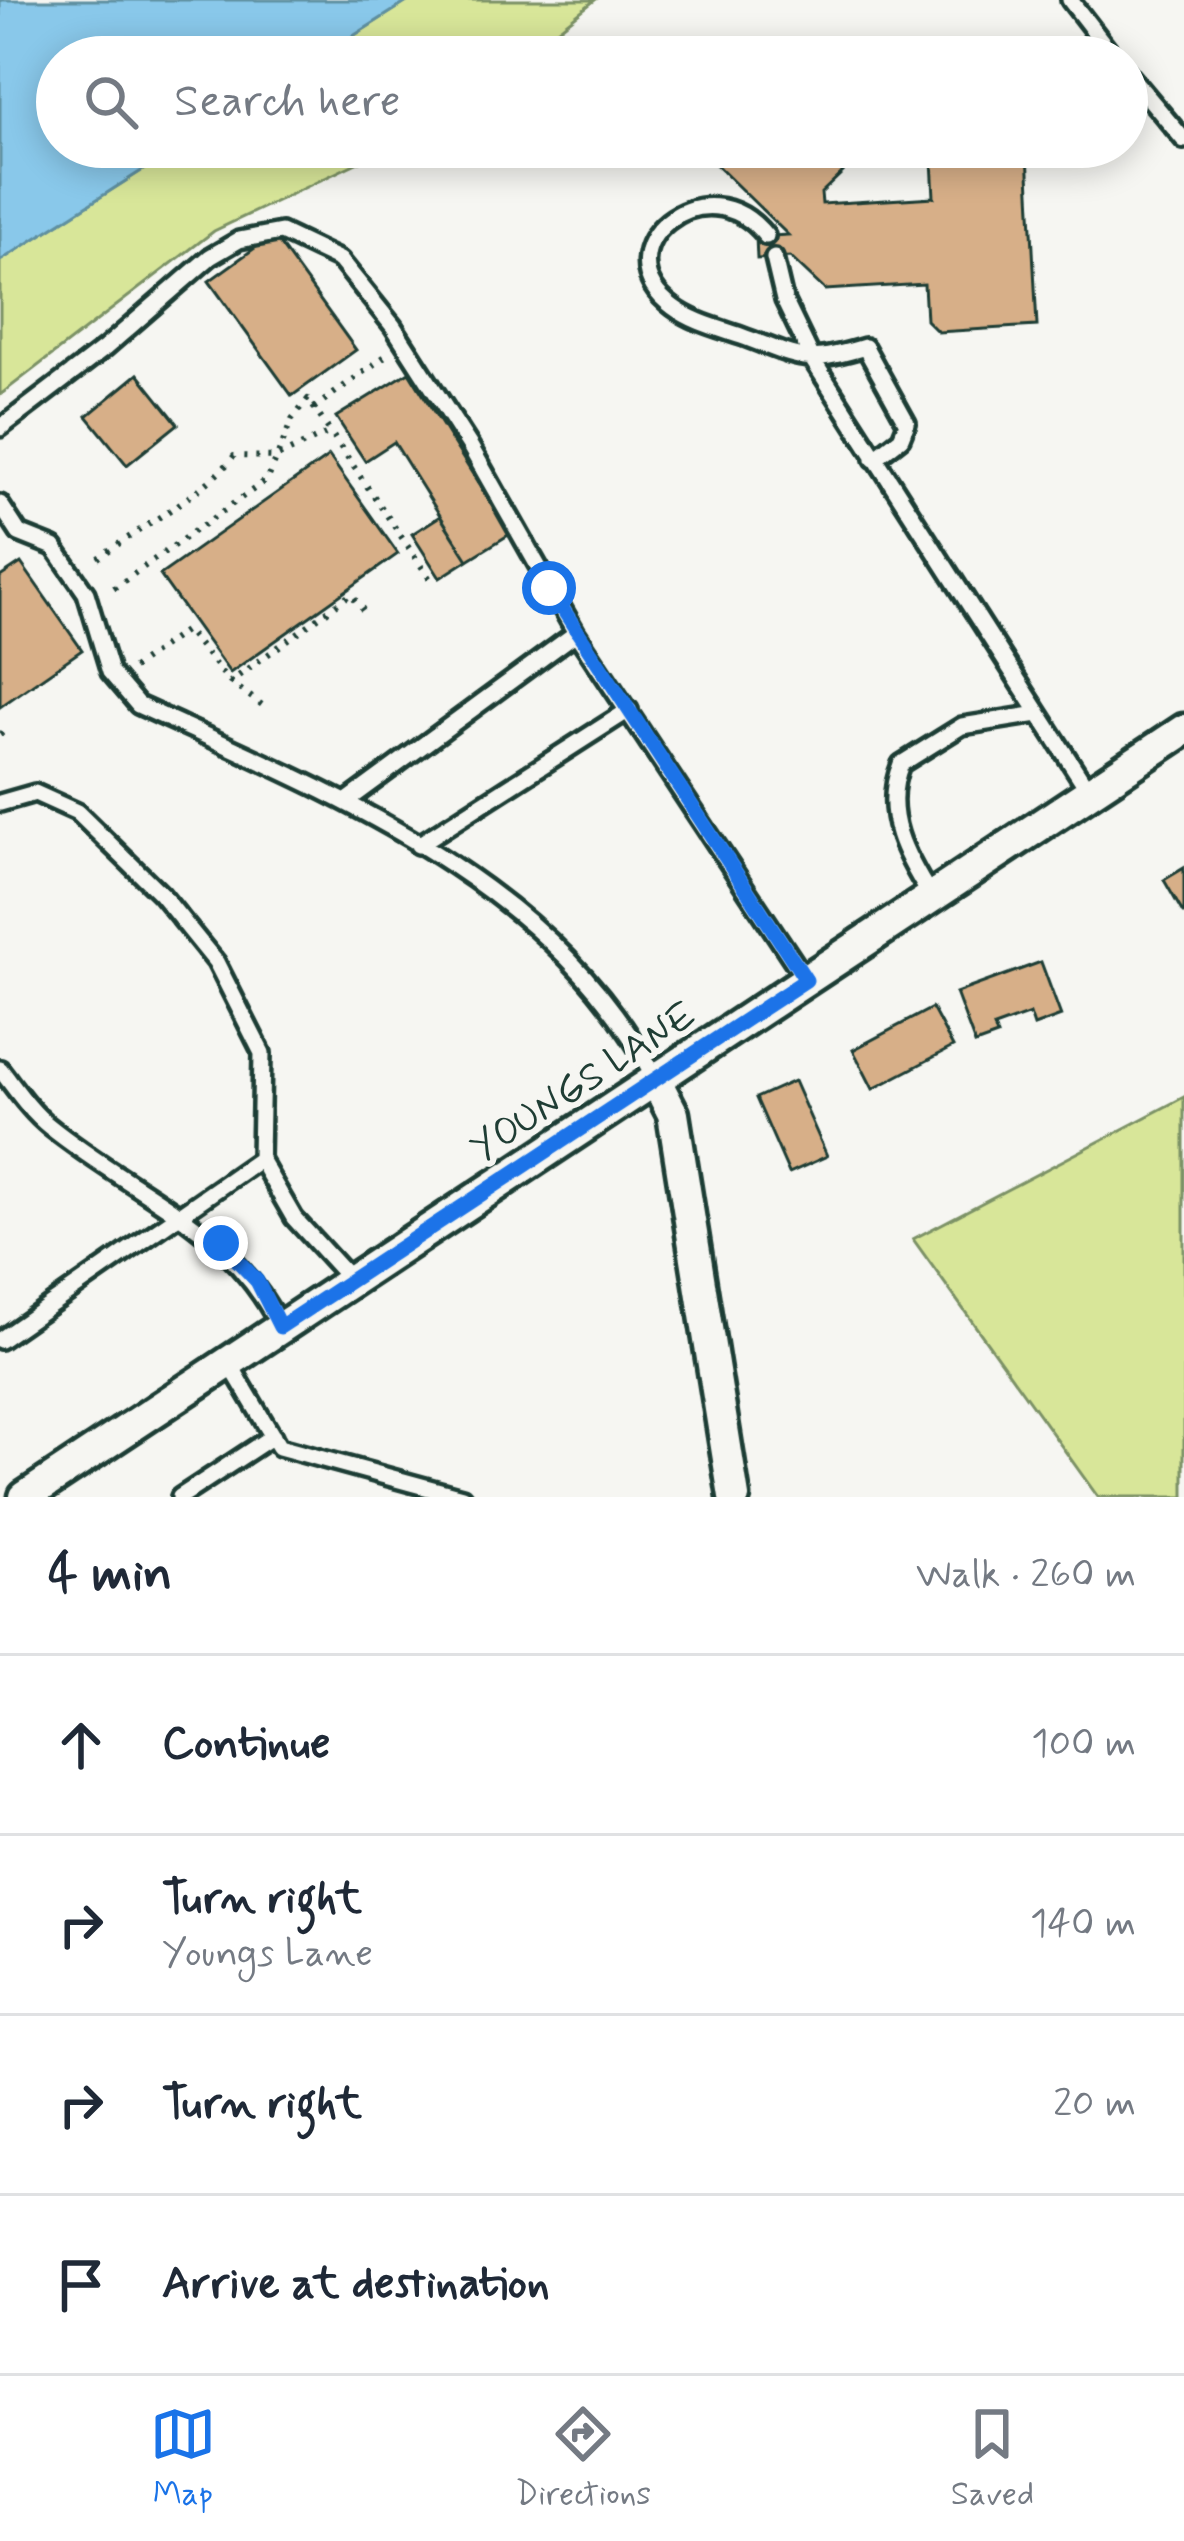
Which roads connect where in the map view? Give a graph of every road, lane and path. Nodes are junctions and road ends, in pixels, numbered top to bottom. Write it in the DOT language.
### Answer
graph roads {
  1 [pos="1070,0"];
  2 [pos="1098,36"];
  3 [pos="1148,97"];
  4 [pos="1184,140"];
  5 [pos="766,236"];
  6 [pos="774,258"];
  7 [pos="391,352"];
  8 [pos="814,362"];
  9 [pos="314,409"];
  10 [pos="0,428"];
  11 [pos="330,432"];
  12 [pos="277,457"];
  13 [pos="874,459"];
  14 [pos="0,505"];
  15 [pos="98,558"];
  16 [pos="432,582"];
  17 [pos="114,588"];
  18 [pos="367,615"];
  19 [pos="576,633"];
  20 [pos="130,670"];
  21 [pos="230,682"];
  22 [pos="265,707"];
  23 [pos="629,710"];
  24 [pos="1038,714"];
  25 [pos="1184,730"];
  26 [pos="1090,793"];
  27 [pos="347,801"];
  28 [pos="0,803"];
  29 [pos="418,845"];
  30 [pos="932,898"];
  31 [pos="806,980"];
  32 [pos="0,1069"];
  33 [pos="655,1079"];
  34 [pos="260,1159"];
  35 [pos="181,1218"];
  36 [pos="350,1279"];
  37 [pos="280,1327"];
  38 [pos="0,1340"];
  39 [pos="228,1361"];
  40 [pos="273,1436"];
  41 [pos="25,1497"];
  42 [pos="180,1497"];
  43 [pos="461,1497"];
  44 [pos="734,1497"];
  1 -- 2 [label="lane"];
  3 -- 4 [label="lane"];
  5 -- 8 [label="lane"];
  6 -- 8 [label="lane"];
  7 -- 9 [label="path"];
  8 -- 13 [label="lane"];
  8 -- 13 [label="lane"];
  9 -- 11 [label="path"];
  9 -- 12 [label="path"];
  10 -- 19 [label="lane"];
  11 -- 12 [label="path"];
  11 -- 16 [label="path"];
  12 -- 15 [label="path"];
  12 -- 17 [label="path"];
  13 -- 24 [label="lane"];
  14 -- 27 [label="lane"];
  18 -- 21 [label="path"];
  19 -- 23 [label="lane"];
  19 -- 27 [label="lane"];
  20 -- 21 [label="path"];
  21 -- 22 [label="path"];
  23 -- 29 [label="lane"];
  23 -- 31 [label="lane"];
  24 -- 26 [label="lane"];
  24 -- 30 [label="lane"];
  25 -- 26 [label="street, YOUNGS LANE"];
  26 -- 30 [label="street, YOUNGS LANE"];
  27 -- 29 [label="lane"];
  28 -- 34 [label="lane"];
  29 -- 33 [label="lane"];
  30 -- 31 [label="street, YOUNGS LANE"];
  31 -- 33 [label="street, YOUNGS LANE"];
  32 -- 35 [label="lane"];
  33 -- 36 [label="street, YOUNGS LANE"];
  33 -- 44 [label="street"];
  34 -- 35 [label="lane"];
  34 -- 36 [label="lane"];
  35 -- 37 [label="lane"];
  35 -- 38 [label="lane"];
  36 -- 37 [label="street, YOUNGS LANE"];
  37 -- 39 [label="street, YOUNGS LANE"];
  39 -- 40 [label="lane"];
  39 -- 41 [label="street, YOUNGS LANE"];
  40 -- 42 [label="lane"];
  40 -- 43 [label="lane"];
}
